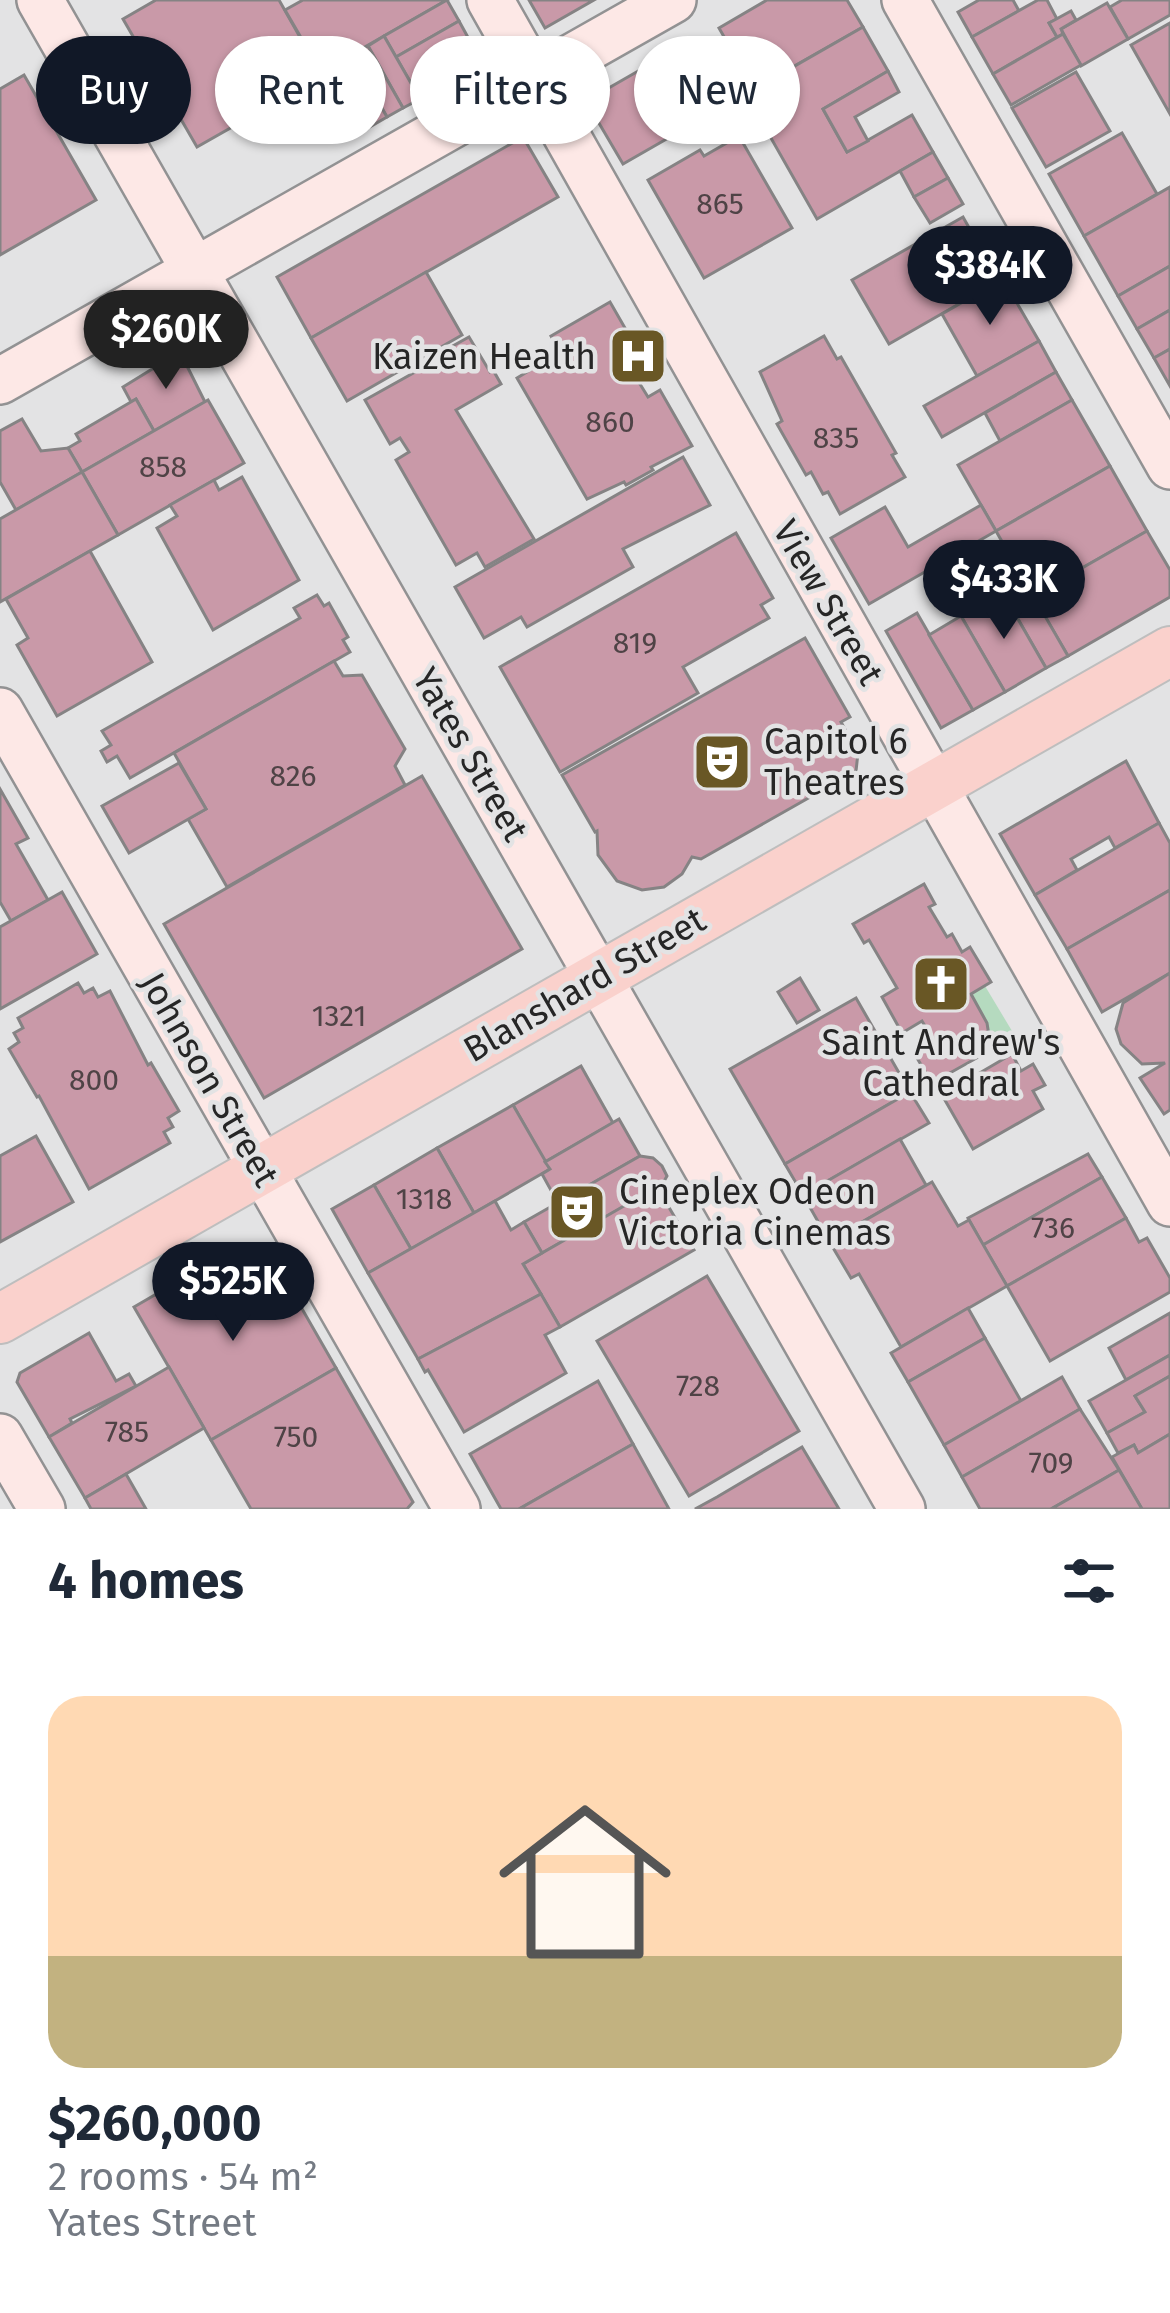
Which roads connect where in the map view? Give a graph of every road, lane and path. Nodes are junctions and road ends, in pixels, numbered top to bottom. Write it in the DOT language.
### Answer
graph roads {
  1 [pos="40,0"];
  2 [pos="490,0"];
  3 [pos="673,0"];
  4 [pos="905,0"];
  5 [pos="511,36"];
  6 [pos="608,36"];
  7 [pos="417,144"];
  8 [pos="572,144"];
  9 [pos="194,271"];
  10 [pos="0,381"];
  11 [pos="1170,466"];
  12 [pos="1170,651"];
  13 [pos="0,711"];
  14 [pos="933,785"];
  15 [pos="598,976"];
  16 [pos="263,1170"];
  17 [pos="1170,1203"];
  18 [pos="0,1319"];
  19 [pos="0,1436"];
  20 [pos="42,1509"];
  21 [pos="457,1509"];
  22 [pos="902,1509"];
  1 -- 9 [label="main road, Yates Street"];
  2 -- 5 [label="main road, View Street"];
  3 -- 6 [label="main road"];
  4 -- 11 [label="main road"];
  7 -- 9 [label="main road"];
  8 -- 14 [label="main road, View Street"];
  9 -- 10 [label="main road"];
  9 -- 15 [label="main road, Yates Street"];
  12 -- 14 [label="main road, Blanshard Street"];
  13 -- 16 [label="main road, Johnson Street"];
  14 -- 15 [label="main road, Blanshard Street"];
  14 -- 17 [label="main road, View Street"];
  15 -- 16 [label="main road, Blanshard Street"];
  15 -- 22 [label="main road, Yates Street"];
  16 -- 18 [label="main road, Blanshard Street"];
  16 -- 21 [label="main road, Johnson Street"];
  19 -- 20 [label="main road"];
}
